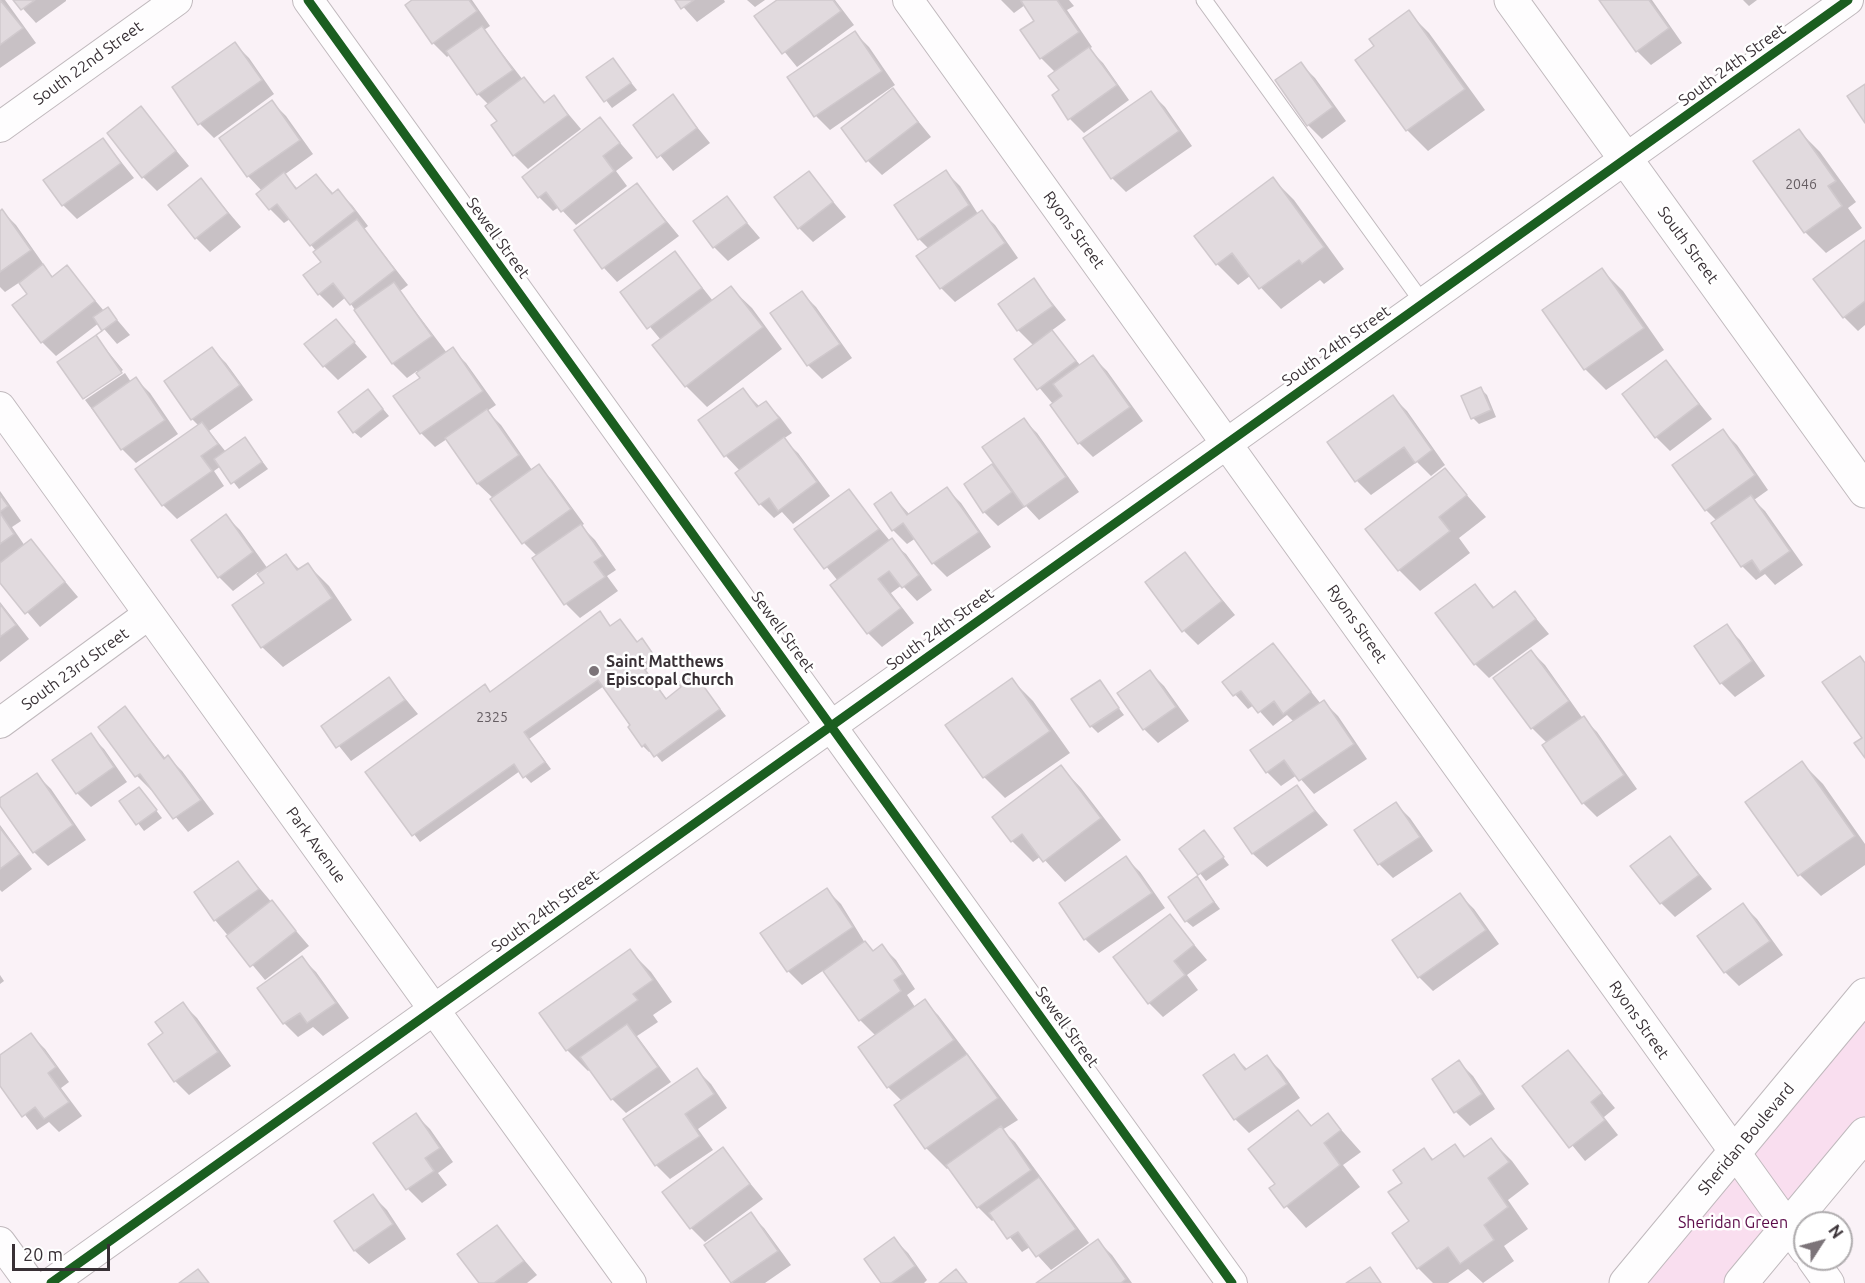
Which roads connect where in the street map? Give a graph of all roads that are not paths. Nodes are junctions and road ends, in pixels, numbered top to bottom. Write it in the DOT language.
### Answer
graph roads {
  1 [pos="177,0"];
  2 [pos="308,0"];
  3 [pos="908,0"];
  4 [pos="1204,0"];
  5 [pos="1511,0"];
  6 [pos="1848,0"];
  7 [pos="0,127"];
  8 [pos="1626,160"];
  9 [pos="1423,303"];
  10 [pos="4,420"];
  11 [pos="1227,442"];
  12 [pos="1865,491"];
  13 [pos="149,614"];
  14 [pos="0,723"];
  15 [pos="831,725"];
  16 [pos="1865,995"];
  17 [pos="434,1009"];
  18 [pos="1865,1134"];
  19 [pos="1735,1152"];
  20 [pos="1815,1211"];
  21 [pos="1793,1232"];
  22 [pos="1793,1241"];
  23 [pos="0,1242"];
  24 [pos="30,1283"];
  25 [pos="51,1283"];
  26 [pos="631,1283"];
  27 [pos="1232,1283"];
  28 [pos="1626,1283"];
  29 [pos="1741,1283"];
  1 -- 7 [label="street, South 22nd Street"];
  2 -- 15 [label="street, Sewell Street"];
  3 -- 11 [label="street, Ryons Street"];
  4 -- 9 [label="lane"];
  5 -- 8 [label="main road, South Street"];
  6 -- 8 [label="street, South 24th Street"];
  8 -- 9 [label="street, South 24th Street"];
  8 -- 12 [label="main road, South Street"];
  9 -- 11 [label="street, South 24th Street"];
  10 -- 13 [label="street, Park Avenue"];
  11 -- 15 [label="street, South 24th Street"];
  11 -- 19 [label="street, Ryons Street"];
  13 -- 14 [label="street, South 23rd Street"];
  13 -- 17 [label="street, Park Avenue"];
  15 -- 17 [label="street, South 24th Street"];
  15 -- 27 [label="street, Sewell Street"];
  16 -- 19 [label="main road, Sheridan Boulevard"];
  17 -- 25 [label="street, South 24th Street"];
  17 -- 26 [label="street, Park Avenue"];
  18 -- 20 [label="main road"];
  19 -- 21 [label="street, Ryons Street"];
  19 -- 28 [label="main road, Sheridan Boulevard"];
  22 -- 29 [label="main road"];
  23 -- 24 [label="street"];
}
